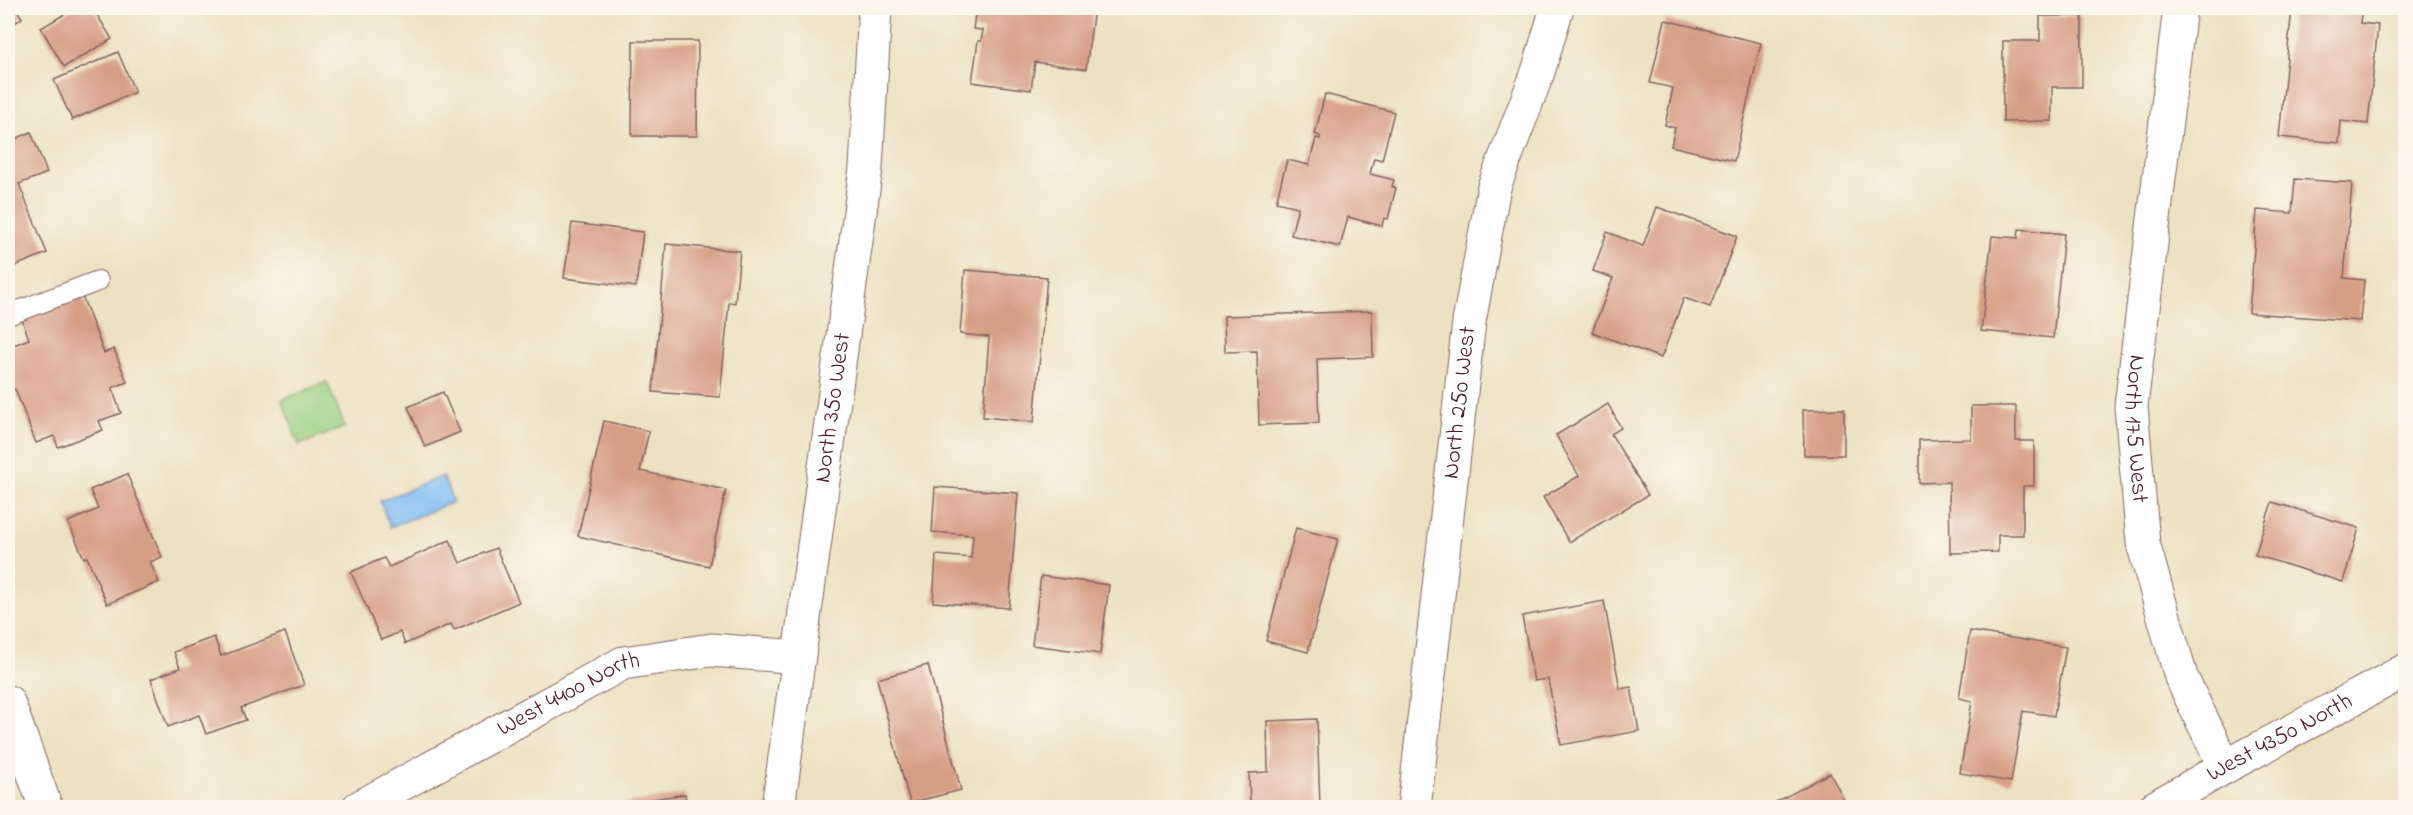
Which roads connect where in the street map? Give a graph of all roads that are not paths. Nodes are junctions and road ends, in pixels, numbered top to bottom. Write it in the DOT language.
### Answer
graph roads {
  1 [pos="875,8"];
  2 [pos="1557,8"];
  3 [pos="2180,8"];
  4 [pos="98,281"];
  5 [pos="8,315"];
  6 [pos="798,657"];
  7 [pos="2406,670"];
  8 [pos="8,702"];
  9 [pos="2225,766"];
  10 [pos="46,807"];
  11 [pos="358,807"];
  12 [pos="778,807"];
  13 [pos="1414,807"];
  14 [pos="2154,807"];
  1 -- 6 [label="street, North 350 West"];
  2 -- 13 [label="street, North 250 West"];
  3 -- 9 [label="street, North 175 West"];
  4 -- 5 [label="lane"];
  6 -- 11 [label="street, West 4400 North"];
  6 -- 12 [label="street, North 350 West"];
  7 -- 9 [label="street, West 4350 North"];
  8 -- 10 [label="street"];
  9 -- 14 [label="street, West 4350 North"];
}
